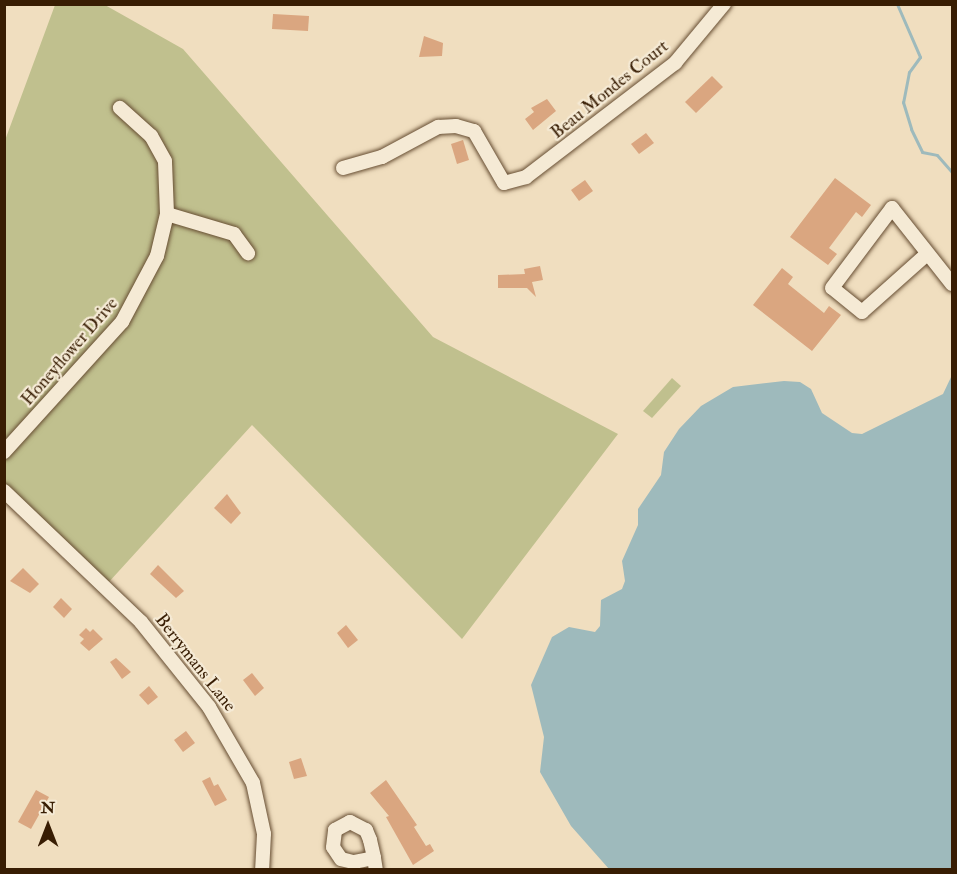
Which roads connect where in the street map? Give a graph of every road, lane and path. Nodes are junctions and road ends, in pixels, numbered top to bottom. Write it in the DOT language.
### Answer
graph roads {
  1 [pos="724,4"];
  2 [pos="120,108"];
  3 [pos="343,168"];
  4 [pos="167,214"];
  5 [pos="249,253"];
  6 [pos="927,254"];
  7 [pos="952,284"];
  8 [pos="4,452"];
  9 [pos="6,494"];
  10 [pos="262,870"];
  1 -- 3 [label="street, Beau Mondes Court"];
  2 -- 4 [label="street, Honeyflower Drive"];
  4 -- 5 [label="street"];
  4 -- 8 [label="street, Honeyflower Drive"];
  6 -- 6 [label="street"];
  6 -- 7 [label="street"];
  9 -- 10 [label="street, Berrymans Lane"];
}
